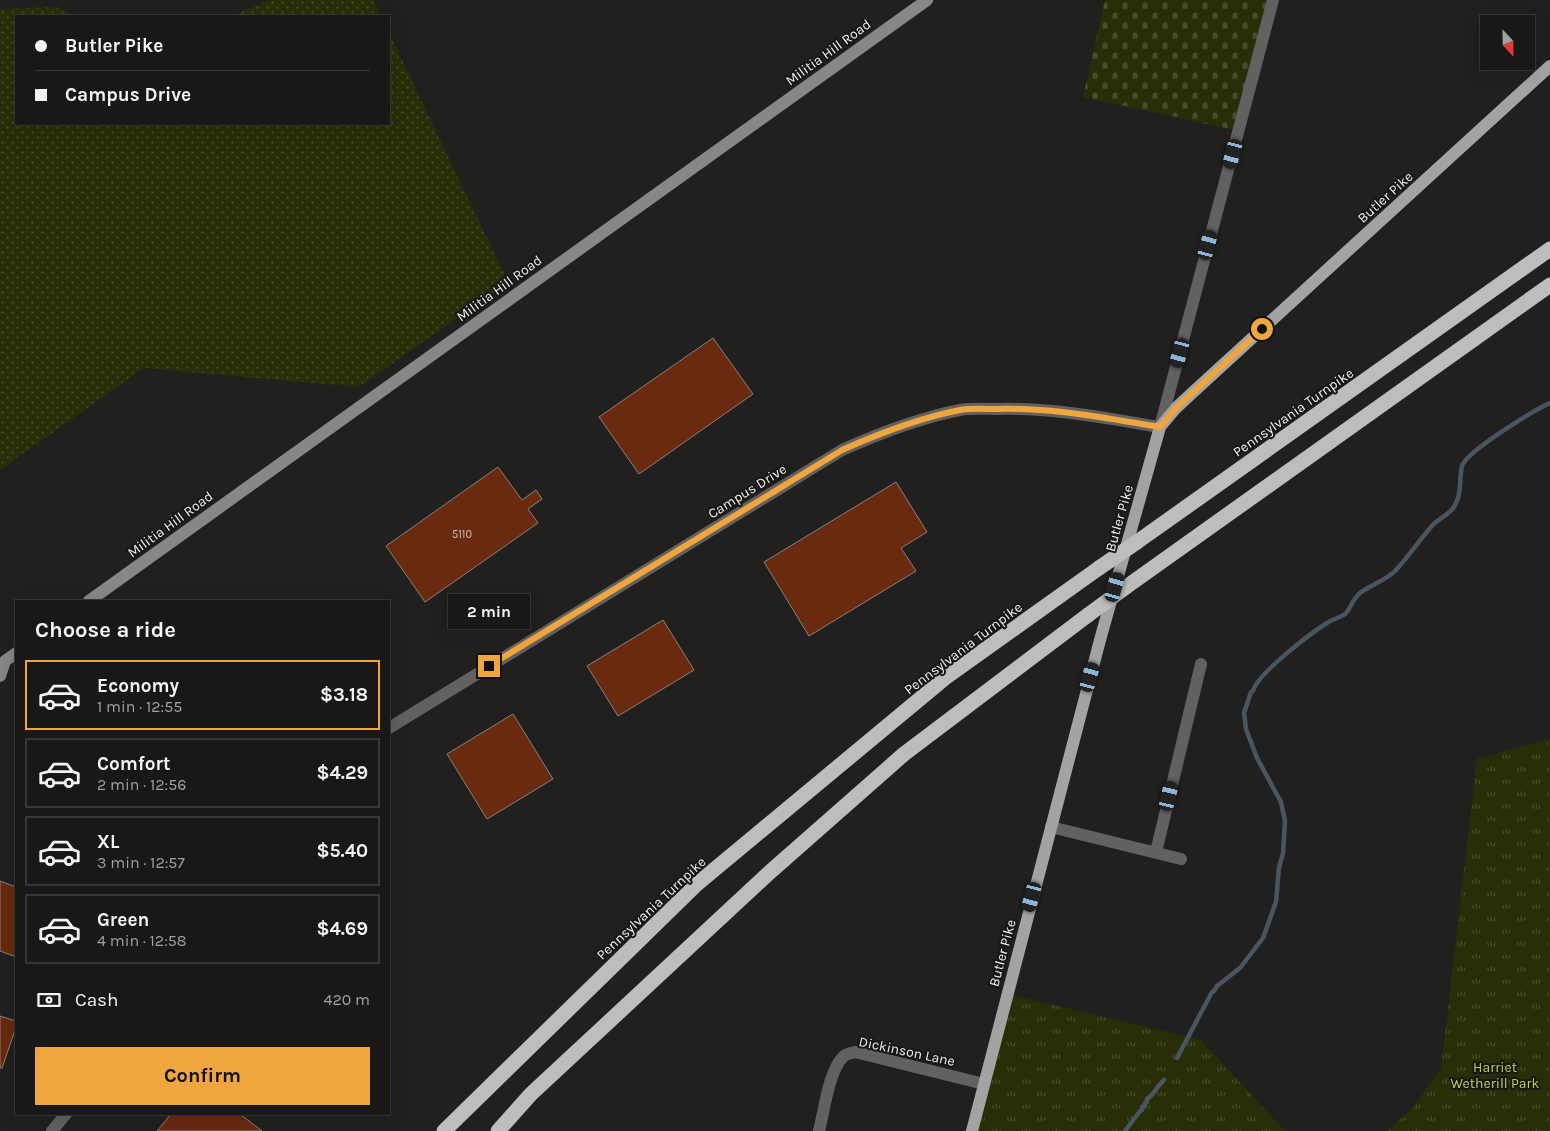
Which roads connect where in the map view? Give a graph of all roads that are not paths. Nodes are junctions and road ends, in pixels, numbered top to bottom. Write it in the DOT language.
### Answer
graph roads {
  1 [pos="927,0"];
  2 [pos="1273,0"];
  3 [pos="1550,66"];
  4 [pos="1550,249"];
  5 [pos="1550,285"];
  6 [pos="1160,427"];
  7 [pos="90,600"];
  8 [pos="15,654"];
  9 [pos="1201,664"];
  10 [pos="0,676"];
  11 [pos="390,727"];
  12 [pos="1051,826"];
  13 [pos="1156,852"];
  14 [pos="1182,858"];
  15 [pos="984,1084"];
  16 [pos="65,1115"];
  17 [pos="52,1131"];
  18 [pos="444,1131"];
  19 [pos="498,1131"];
  20 [pos="818,1131"];
  21 [pos="972,1131"];
  1 -- 7 [label="street, Militia Hill Road"];
  2 -- 6 [label="street"];
  3 -- 6 [label="main road, Butler Pike"];
  4 -- 18 [label="highway, Pennsylvania Turnpike, bridge"];
  5 -- 19 [label="highway, bridge"];
  6 -- 11 [label="street, Campus Drive"];
  6 -- 12 [label="main road, Butler Pike"];
  8 -- 10 [label="street"];
  9 -- 13 [label="street"];
  12 -- 13 [label="street"];
  12 -- 15 [label="main road, Butler Pike"];
  13 -- 14 [label="street"];
  15 -- 20 [label="street, Dickinson Lane"];
  15 -- 21 [label="main road, Butler Pike"];
  16 -- 17 [label="street"];
}
